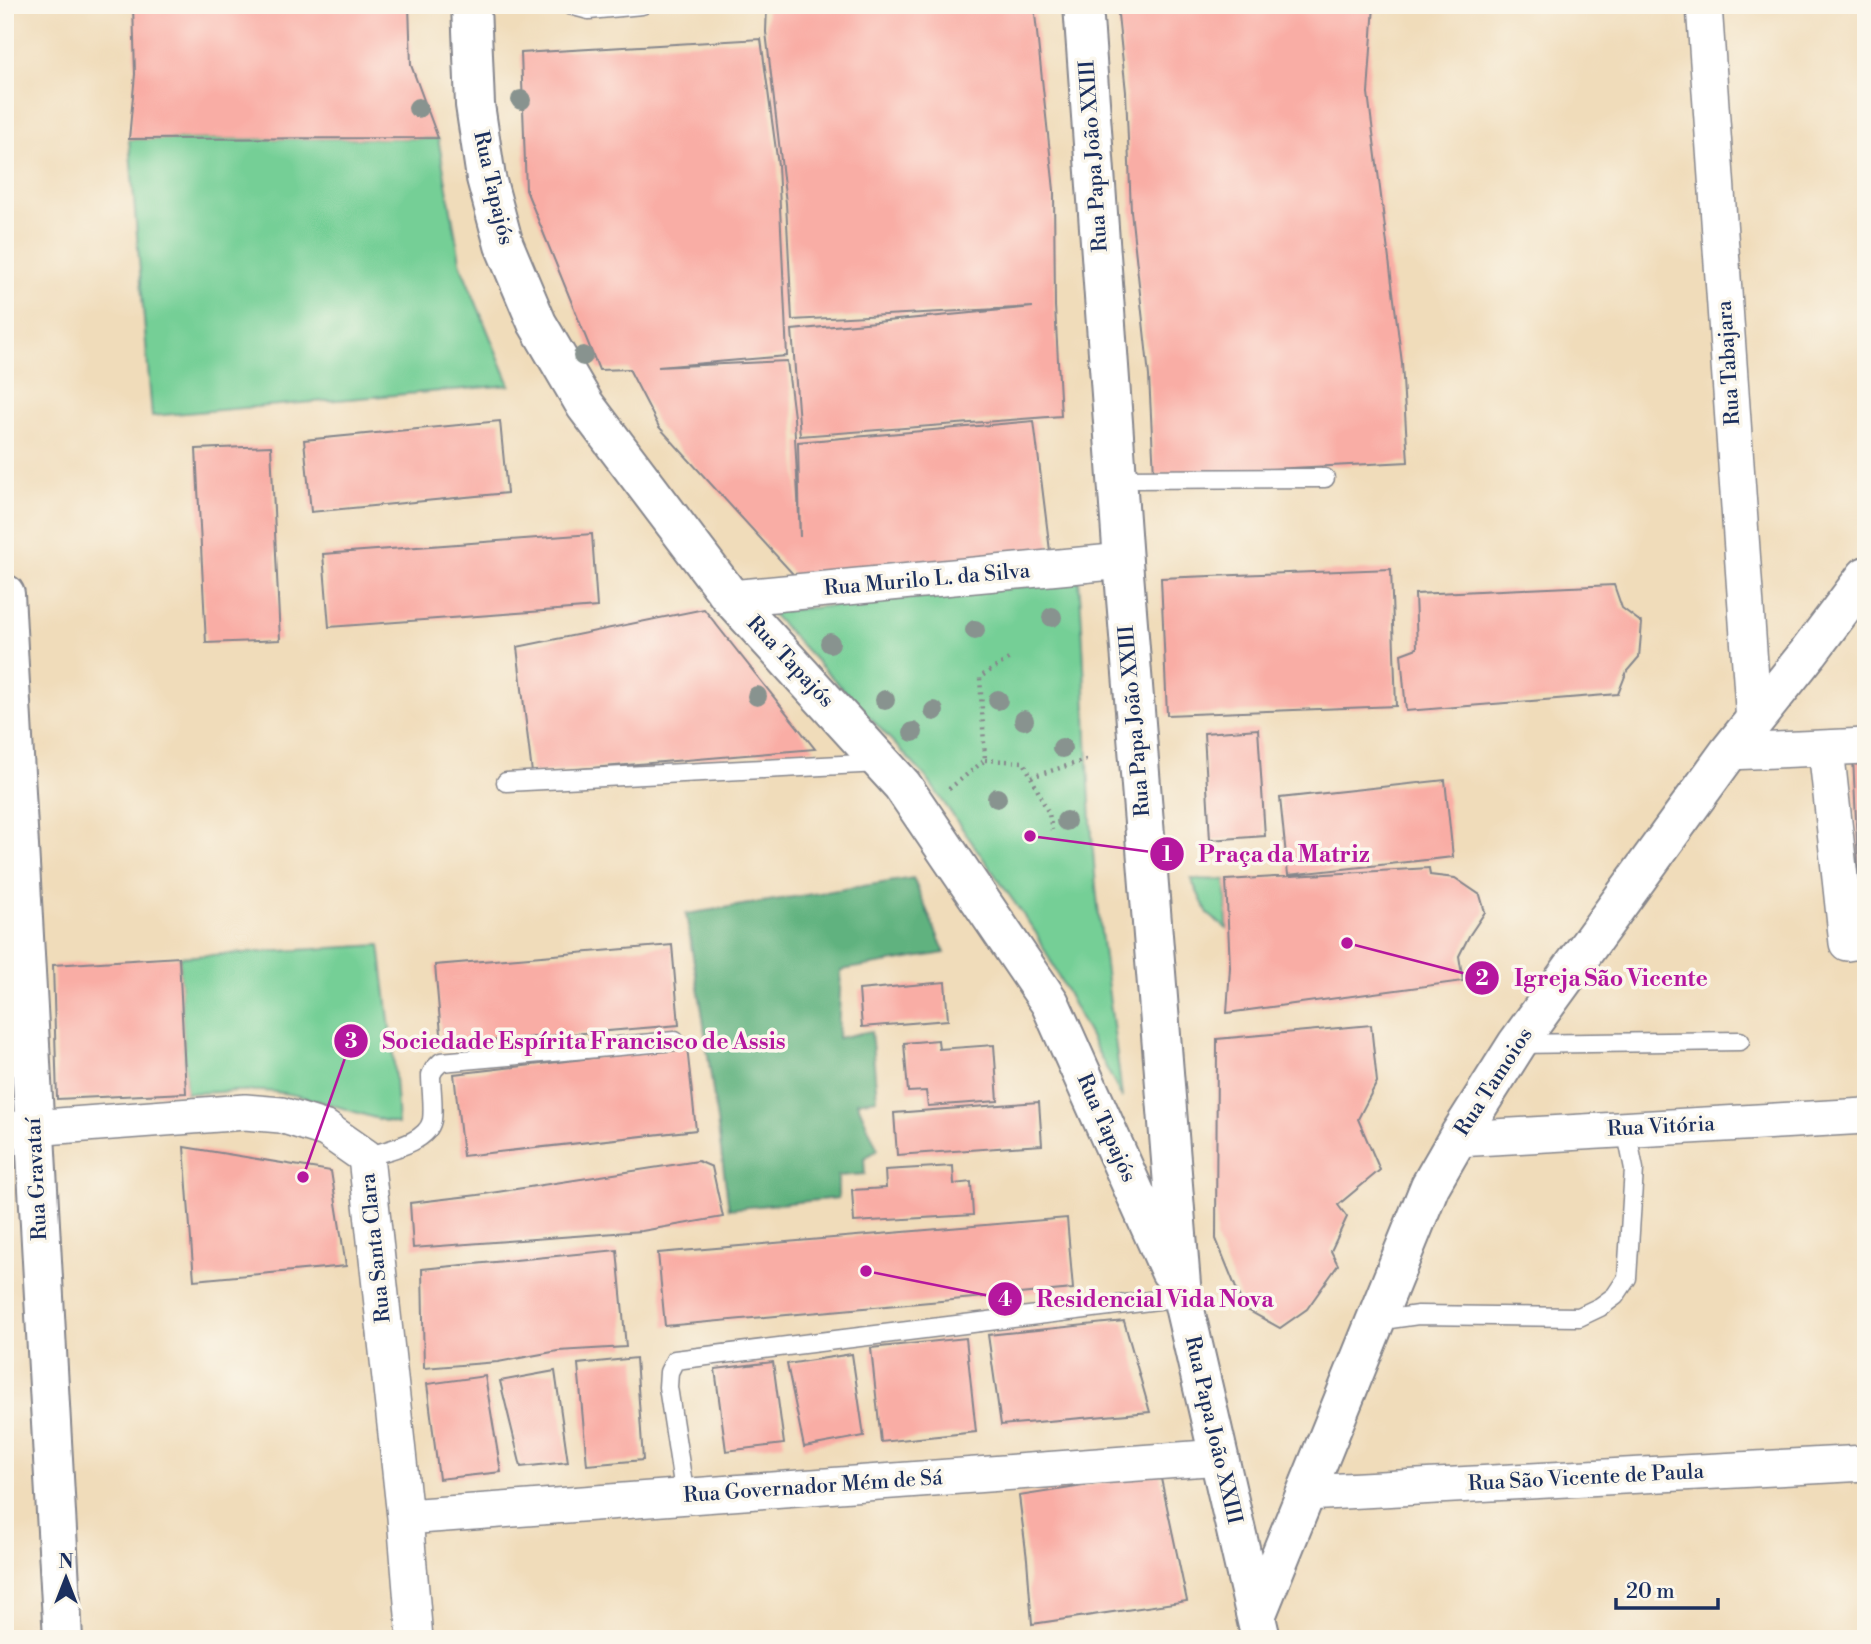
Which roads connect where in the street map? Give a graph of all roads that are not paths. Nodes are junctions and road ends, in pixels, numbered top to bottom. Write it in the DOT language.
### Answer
graph roads {
  1 [pos="471,5"];
  2 [pos="570,5"];
  3 [pos="642,5"];
  4 [pos="1083,5"];
  5 [pos="1704,5"];
  6 [pos="1325,478"];
  7 [pos="1117,479"];
  8 [pos="1123,561"];
  9 [pos="1866,576"];
  10 [pos="5,594"];
  11 [pos="731,598"];
  12 [pos="1754,722"];
  13 [pos="1866,746"];
  14 [pos="1826,748"];
  15 [pos="1729,752"];
  16 [pos="883,763"];
  17 [pos="506,782"];
  18 [pos="1866,940"];
  19 [pos="675,1041"];
  20 [pos="1740,1041"];
  21 [pos="1517,1044"];
  22 [pos="1866,1116"];
  23 [pos="1626,1129"];
  24 [pos="20,1130"];
  25 [pos="1457,1139"];
  26 [pos="366,1157"];
  27 [pos="1182,1297"];
  28 [pos="1375,1322"];
  29 [pos="1220,1457"];
  30 [pos="1866,1463"];
  31 [pos="1306,1493"];
  32 [pos="685,1497"];
  33 [pos="405,1517"];
  34 [pos="1258,1627"];
  35 [pos="63,1639"];
  36 [pos="415,1639"];
  1 -- 11 [label="main road, Rua Tapajós"];
  2 -- 3 [label="lane"];
  4 -- 7 [label="main road, Rua Papa João XXIII"];
  5 -- 12 [label="street, Rua Tabajara"];
  6 -- 7 [label="lane"];
  7 -- 8 [label="main road, Rua Papa João XXIII"];
  8 -- 11 [label="street, Rua Murilo L. da Silva"];
  8 -- 27 [label="main road, Rua Papa João XXIII"];
  9 -- 12 [label="main road, Rua Tamoios"];
  10 -- 24 [label="main road, Rua Gravataí"];
  11 -- 16 [label="main road, Rua Tapajós"];
  12 -- 15 [label="main road, Rua Tamoios"];
  13 -- 14 [label="street"];
  14 -- 15 [label="street"];
  14 -- 18 [label="street"];
  15 -- 21 [label="main road, Rua Tamoios"];
  16 -- 17 [label="lane"];
  16 -- 27 [label="main road, Rua Tapajós"];
  19 -- 26 [label="lane"];
  20 -- 21 [label="lane"];
  21 -- 25 [label="main road, Rua Tamoios"];
  22 -- 23 [label="street, Rua Vitória"];
  23 -- 25 [label="street, Rua Vitória"];
  23 -- 28 [label="lane"];
  24 -- 26 [label="street, Rua Santa Clara"];
  24 -- 35 [label="main road, Rua Gravataí"];
  25 -- 28 [label="main road, Rua Tamoios"];
  26 -- 33 [label="street, Rua Santa Clara"];
  27 -- 29 [label="main road, Rua Papa João XXIII"];
  27 -- 32 [label="lane"];
  28 -- 31 [label="main road, Rua Tamoios"];
  29 -- 32 [label="street, Rua Governador Mém de Sá"];
  29 -- 34 [label="main road, Rua Papa João XXIII"];
  30 -- 31 [label="street, Rua São Vicente de Paula"];
  31 -- 34 [label="main road, Rua Tamoios"];
  32 -- 33 [label="street, Rua Governador Mém de Sá"];
  33 -- 36 [label="street, Rua Santa Clara"];
}
